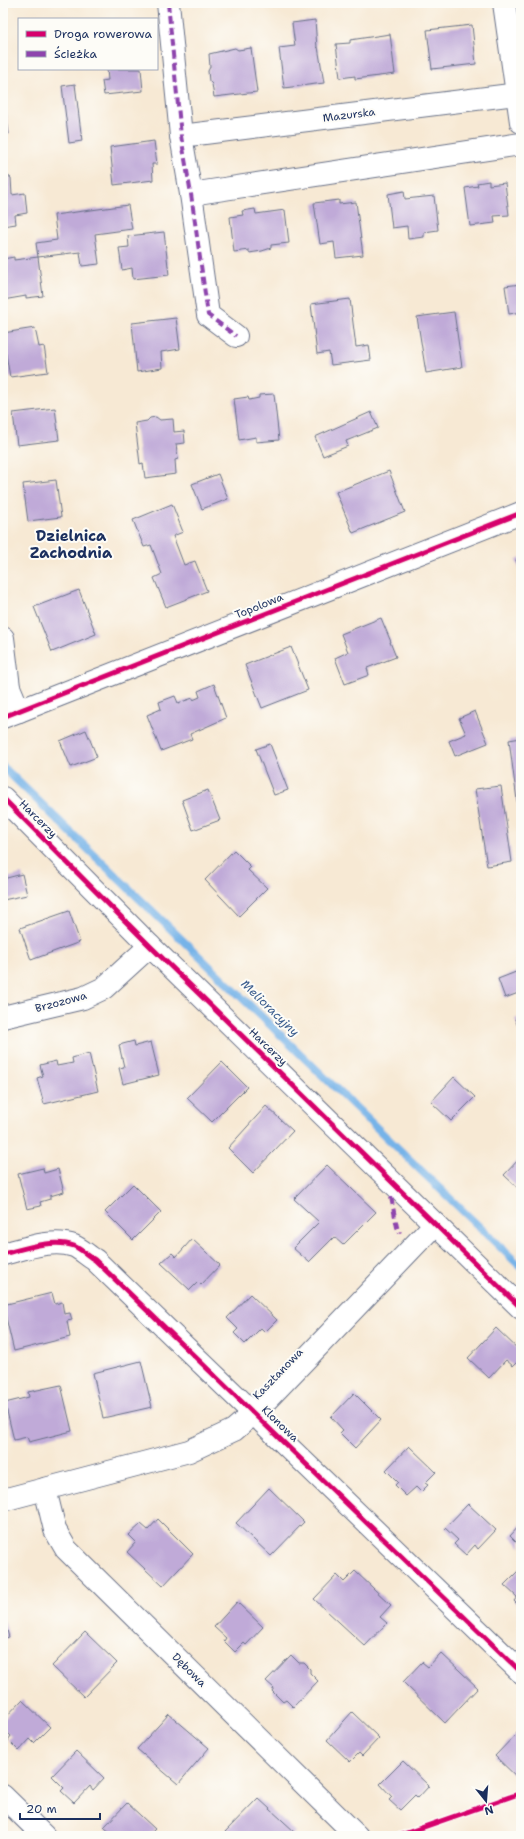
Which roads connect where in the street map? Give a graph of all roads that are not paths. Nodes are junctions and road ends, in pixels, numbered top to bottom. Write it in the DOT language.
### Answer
graph roads {
  1 [pos="168,3"];
  2 [pos="504,3"];
  3 [pos="517,94"];
  4 [pos="521,122"];
  5 [pos="181,136"];
  6 [pos="521,144"];
  7 [pos="191,194"];
  8 [pos="236,336"];
  9 [pos="521,513"];
  10 [pos="3,638"];
  11 [pos="11,714"];
  12 [pos="3,798"];
  13 [pos="150,946"];
  14 [pos="3,1017"];
  15 [pos="435,1224"];
  16 [pos="3,1254"];
  17 [pos="521,1308"];
  18 [pos="254,1413"];
  19 [pos="45,1489"];
  20 [pos="3,1500"];
  21 [pos="521,1672"];
  22 [pos="3,1796"];
  23 [pos="44,1836"];
  24 [pos="357,1836"];
  1 -- 5 [label="street"];
  2 -- 3 [label="street"];
  3 -- 4 [label="street"];
  3 -- 5 [label="street, Mazurska"];
  5 -- 7 [label="street"];
  6 -- 7 [label="street"];
  7 -- 8 [label="street"];
  9 -- 11 [label="street, Topolowa"];
  10 -- 11 [label="street"];
  12 -- 13 [label="street, Harcerzy"];
  13 -- 14 [label="street, Brzozowa"];
  13 -- 15 [label="street, Harcerzy"];
  15 -- 17 [label="street, Harcerzy"];
  15 -- 18 [label="street, Kasztanowa"];
  16 -- 18 [label="street, Klonowa"];
  18 -- 19 [label="street, Kasztanowa"];
  18 -- 21 [label="street, Klonowa"];
  19 -- 20 [label="street, Kasztanowa"];
  19 -- 24 [label="street, Dębowa"];
  22 -- 23 [label="street"];
}
